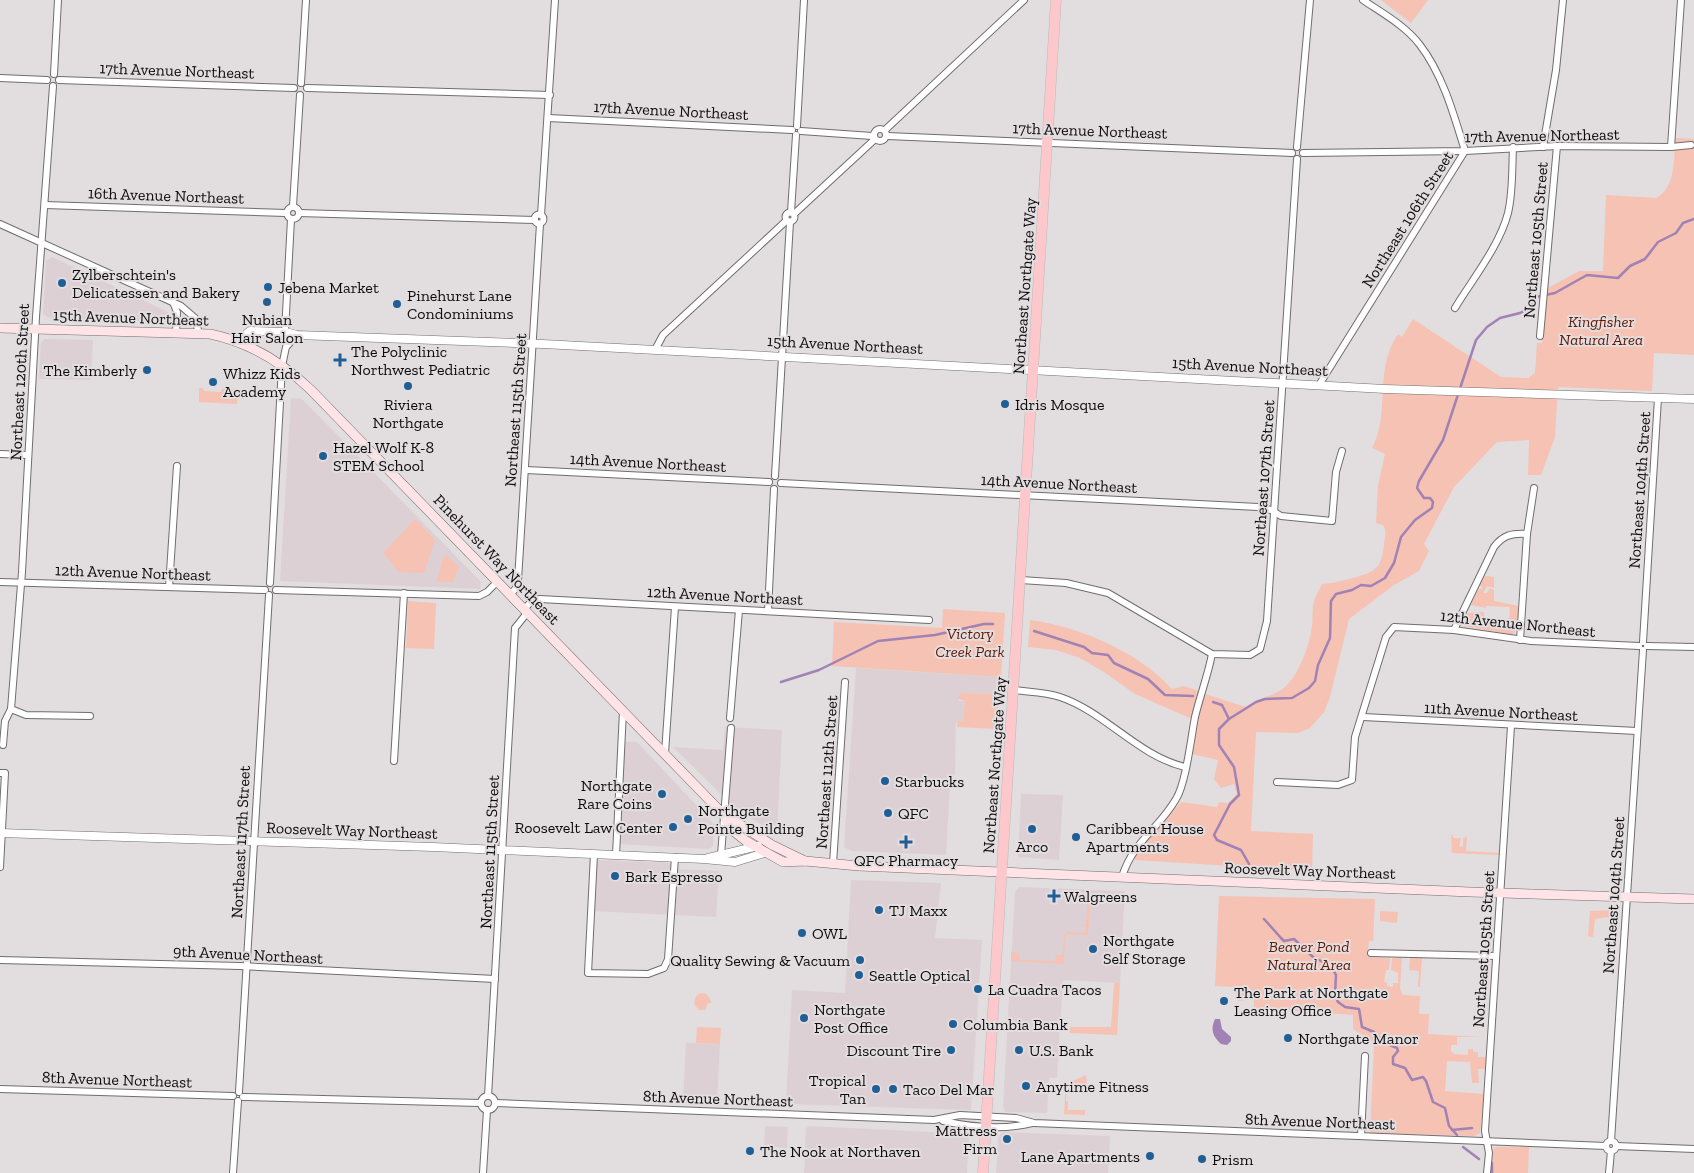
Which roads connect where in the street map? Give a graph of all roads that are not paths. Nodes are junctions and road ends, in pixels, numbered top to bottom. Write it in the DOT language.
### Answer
graph roads {
  1 [pos="58,0"];
  2 [pos="306,0"];
  3 [pos="555,0"];
  4 [pos="804,0"];
  5 [pos="1024,0"];
  6 [pos="1056,0"];
  7 [pos="1310,0"];
  8 [pos="1363,0"];
  9 [pos="1562,0"];
  10 [pos="1681,0"];
  11 [pos="54,74"];
  12 [pos="0,78"];
  13 [pos="48,80"];
  14 [pos="59,80"];
  15 [pos="301,82"];
  16 [pos="53,86"];
  17 [pos="294,88"];
  18 [pos="307,88"];
  19 [pos="300,95"];
  20 [pos="550,96"];
  21 [pos="548,118"];
  22 [pos="796,131"];
  23 [pos="886,133"];
  24 [pos="873,138"];
  25 [pos="1048,142"];
  26 [pos="1691,145"];
  27 [pos="1557,146"];
  28 [pos="1514,147"];
  29 [pos="1543,147"];
  30 [pos="1671,147"];
  31 [pos="1297,148"];
  32 [pos="1465,151"];
  33 [pos="1292,153"];
  34 [pos="1303,153"];
  35 [pos="1297,159"];
  36 [pos="45,205"];
  37 [pos="293,206"];
  38 [pos="286,213"];
  39 [pos="299,213"];
  40 [pos="792,213"];
  41 [pos="291,219"];
  42 [pos="788,221"];
  43 [pos="537,222"];
  44 [pos="0,224"];
  45 [pos="42,244"];
  46 [pos="173,302"];
  47 [pos="1455,308"];
  48 [pos="0,328"];
  49 [pos="36,329"];
  50 [pos="285,332"];
  51 [pos="176,333"];
  52 [pos="199,334"];
  53 [pos="297,335"];
  54 [pos="1540,336"];
  55 [pos="236,342"];
  56 [pos="533,344"];
  57 [pos="654,350"];
  58 [pos="783,356"];
  59 [pos="282,366"];
  60 [pos="1034,369"];
  61 [pos="1283,383"];
  62 [pos="1319,385"];
  63 [pos="1658,398"];
  64 [pos="1694,399"];
  65 [pos="1342,451"];
  66 [pos="0,454"];
  67 [pos="28,455"];
  68 [pos="177,466"];
  69 [pos="526,470"];
  70 [pos="775,476"];
  71 [pos="769,482"];
  72 [pos="781,483"];
  73 [pos="1534,488"];
  74 [pos="774,489"];
  75 [pos="1027,494"];
  76 [pos="1274,512"];
  77 [pos="1527,534"];
  78 [pos="1022,580"];
  79 [pos="0,582"];
  80 [pos="21,582"];
  81 [pos="497,582"];
  82 [pos="270,583"];
  83 [pos="169,587"];
  84 [pos="276,590"];
  85 [pos="267,592"];
  86 [pos="404,593"];
  87 [pos="510,595"];
  88 [pos="675,607"];
  89 [pos="739,610"];
  90 [pos="526,611"];
  91 [pos="768,611"];
  92 [pos="929,620"];
  93 [pos="1454,630"];
  94 [pos="1520,640"];
  95 [pos="1643,646"];
  96 [pos="1694,647"];
  97 [pos="1212,654"];
  98 [pos="845,682"];
  99 [pos="1014,690"];
  100 [pos="11,709"];
  101 [pos="623,711"];
  102 [pos="90,716"];
  103 [pos="1363,716"];
  104 [pos="730,718"];
  105 [pos="1511,726"];
  106 [pos="731,728"];
  107 [pos="1637,731"];
  108 [pos="3,745"];
  109 [pos="665,753"];
  110 [pos="394,761"];
  111 [pos="1185,767"];
  112 [pos="2,773"];
  113 [pos="1278,782"];
  114 [pos="723,814"];
  115 [pos="1,833"];
  116 [pos="254,842"];
  117 [pos="772,845"];
  118 [pos="753,847"];
  119 [pos="503,850"];
  120 [pos="764,853"];
  121 [pos="594,854"];
  122 [pos="616,855"];
  123 [pos="721,855"];
  124 [pos="675,857"];
  125 [pos="704,859"];
  126 [pos="805,861"];
  127 [pos="834,864"];
  128 [pos="0,867"];
  129 [pos="1001,872"];
  130 [pos="1122,877"];
  131 [pos="1501,892"];
  132 [pos="1626,896"];
  133 [pos="1694,899"];
  134 [pos="1371,954"];
  135 [pos="1496,956"];
  136 [pos="0,960"];
  137 [pos="247,968"];
  138 [pos="495,979"];
  139 [pos="1365,1056"];
  140 [pos="0,1089"];
  141 [pos="488,1096"];
  142 [pos="238,1097"];
  143 [pos="480,1103"];
  144 [pos="495,1104"];
  145 [pos="487,1110"];
  146 [pos="986,1121"];
  147 [pos="1361,1136"];
  148 [pos="1488,1141"];
  149 [pos="1611,1146"];
  150 [pos="1694,1149"];
  151 [pos="234,1173"];
  152 [pos="483,1173"];
  153 [pos="983,1173"];
  154 [pos="1487,1173"];
  155 [pos="1610,1173"];
  1 -- 11 [label="street"];
  2 -- 15 [label="street"];
  3 -- 20 [label="street"];
  4 -- 22 [label="street"];
  5 -- 23 [label="street"];
  6 -- 25 [label="main road, Northeast Northgate Way"];
  7 -- 31 [label="street"];
  8 -- 32 [label="street, Northeast 106th Street"];
  9 -- 29 [label="street, Northeast 105th Street"];
  10 -- 30 [label="street"];
  11 -- 13 [label="street"];
  11 -- 14 [label="street"];
  12 -- 13 [label="street"];
  13 -- 16 [label="street"];
  14 -- 16 [label="street"];
  14 -- 17 [label="street, 17th Avenue Northeast"];
  15 -- 17 [label="street"];
  15 -- 18 [label="street"];
  16 -- 36 [label="street, Northeast 120th Street"];
  17 -- 19 [label="street"];
  18 -- 19 [label="street"];
  18 -- 20 [label="street"];
  19 -- 37 [label="street"];
  20 -- 21 [label="street"];
  21 -- 22 [label="street, 17th Avenue Northeast"];
  21 -- 43 [label="street"];
  22 -- 24 [label="street, 17th Avenue Northeast"];
  22 -- 40 [label="street"];
  23 -- 24 [label="street"];
  23 -- 25 [label="street, 17th Avenue Northeast"];
  24 -- 40 [label="street"];
  25 -- 33 [label="street, 17th Avenue Northeast"];
  25 -- 60 [label="main road, Northeast Northgate Way"];
  26 -- 30 [label="street, 17th Avenue Northeast"];
  27 -- 29 [label="street, 17th Avenue Northeast"];
  27 -- 30 [label="street, 17th Avenue Northeast"];
  27 -- 54 [label="street, Northeast 105th Street"];
  28 -- 29 [label="street, 17th Avenue Northeast"];
  28 -- 32 [label="street, 17th Avenue Northeast"];
  28 -- 47 [label="street"];
  31 -- 33 [label="street"];
  31 -- 34 [label="street"];
  32 -- 34 [label="street, 17th Avenue Northeast"];
  32 -- 62 [label="street, Northeast 106th Street"];
  33 -- 35 [label="street"];
  34 -- 35 [label="street"];
  35 -- 61 [label="street, Northeast 107th Street"];
  36 -- 38 [label="street, 16th Avenue Northeast"];
  36 -- 45 [label="street, Northeast 120th Street"];
  37 -- 38 [label="street"];
  37 -- 39 [label="street"];
  38 -- 41 [label="street"];
  39 -- 41 [label="street"];
  39 -- 43 [label="street"];
  40 -- 42 [label="street"];
  41 -- 50 [label="street"];
  42 -- 57 [label="street"];
  42 -- 58 [label="street"];
  43 -- 56 [label="street, Northeast 115th Street"];
  44 -- 45 [label="street"];
  45 -- 46 [label="street"];
  45 -- 49 [label="street, Northeast 120th Street"];
  46 -- 51 [label="street"];
  46 -- 52 [label="street"];
  48 -- 49 [label="main road, 15th Avenue Northeast"];
  49 -- 51 [label="main road, 15th Avenue Northeast"];
  49 -- 67 [label="street, Northeast 120th Street"];
  50 -- 53 [label="street, 15th Avenue Northeast"];
  50 -- 55 [label="street, 15th Avenue Northeast"];
  51 -- 52 [label="main road, 15th Avenue Northeast"];
  52 -- 55 [label="main road, 15th Avenue Northeast"];
  53 -- 56 [label="street, 15th Avenue Northeast"];
  53 -- 59 [label="street"];
  55 -- 59 [label="main road, Pinehurst Way Northeast"];
  56 -- 57 [label="street, 15th Avenue Northeast"];
  56 -- 69 [label="street, Northeast 115th Street"];
  57 -- 58 [label="street, 15th Avenue Northeast"];
  58 -- 60 [label="street, 15th Avenue Northeast"];
  58 -- 70 [label="street"];
  59 -- 81 [label="main road, Pinehurst Way Northeast"];
  59 -- 82 [label="street"];
  60 -- 61 [label="street, 15th Avenue Northeast"];
  60 -- 75 [label="main road, Northeast Northgate Way"];
  61 -- 62 [label="street, 15th Avenue Northeast"];
  61 -- 76 [label="street, Northeast 107th Street"];
  62 -- 63 [label="street, 15th Avenue Northeast"];
  63 -- 64 [label="street, 15th Avenue Northeast"];
  63 -- 95 [label="street, Northeast 104th Street"];
  65 -- 76 [label="street, 14th Avenue Northeast"];
  66 -- 67 [label="street"];
  67 -- 80 [label="street, Northeast 120th Street"];
  68 -- 83 [label="street"];
  69 -- 71 [label="street, 14th Avenue Northeast"];
  69 -- 87 [label="street, Northeast 115th Street"];
  70 -- 71 [label="street"];
  70 -- 72 [label="street"];
  71 -- 74 [label="street"];
  72 -- 74 [label="street"];
  72 -- 75 [label="street, 14th Avenue Northeast"];
  73 -- 77 [label="street"];
  74 -- 91 [label="street"];
  75 -- 76 [label="street, 14th Avenue Northeast"];
  75 -- 78 [label="main road, Northeast Northgate Way"];
  76 -- 97 [label="street, Northeast 107th Street"];
  77 -- 93 [label="street"];
  77 -- 94 [label="street"];
  78 -- 97 [label="street"];
  78 -- 99 [label="main road, Northeast Northgate Way"];
  79 -- 80 [label="street, 12th Avenue Northeast"];
  80 -- 83 [label="street, 12th Avenue Northeast"];
  80 -- 100 [label="street, Northeast 120th Street"];
  81 -- 86 [label="street"];
  81 -- 87 [label="main road, Pinehurst Way Northeast"];
  82 -- 84 [label="street"];
  82 -- 85 [label="street"];
  83 -- 85 [label="street, 12th Avenue Northeast"];
  84 -- 85 [label="street"];
  84 -- 86 [label="street"];
  85 -- 116 [label="street, Northeast 117th Street"];
  86 -- 110 [label="street"];
  87 -- 90 [label="main road, Pinehurst Way Northeast"];
  88 -- 89 [label="street, 12th Avenue Northeast"];
  88 -- 90 [label="street, 12th Avenue Northeast"];
  88 -- 109 [label="street"];
  89 -- 91 [label="street, 12th Avenue Northeast"];
  89 -- 104 [label="street"];
  90 -- 101 [label="main road, Pinehurst Way Northeast"];
  90 -- 119 [label="street, Northeast 115th Street"];
  91 -- 92 [label="street, 12th Avenue Northeast"];
  93 -- 94 [label="street, 12th Avenue Northeast"];
  93 -- 103 [label="street, 12th Avenue Northeast"];
  94 -- 95 [label="street, 12th Avenue Northeast"];
  95 -- 96 [label="street, 12th Avenue Northeast"];
  95 -- 107 [label="street, Northeast 104th Street"];
  97 -- 111 [label="street"];
  98 -- 127 [label="street, Northeast 112th Street"];
  99 -- 111 [label="street"];
  99 -- 129 [label="main road, Northeast Northgate Way"];
  100 -- 102 [label="street"];
  100 -- 108 [label="street, Northeast 120th Street"];
  101 -- 109 [label="main road, Pinehurst Way Northeast"];
  101 -- 122 [label="street"];
  103 -- 105 [label="street, 11th Avenue Northeast"];
  103 -- 113 [label="street"];
  105 -- 107 [label="street, 11th Avenue Northeast"];
  105 -- 131 [label="street, Northeast 105th Street"];
  106 -- 114 [label="street"];
  107 -- 132 [label="street, Northeast 104th Street"];
  109 -- 114 [label="main road, Pinehurst Way Northeast"];
  111 -- 130 [label="street"];
  112 -- 115 [label="street"];
  114 -- 117 [label="main road, Pinehurst Way Northeast"];
  114 -- 118 [label="main road, Pinehurst Way Northeast"];
  114 -- 123 [label="street"];
  115 -- 116 [label="street, Roosevelt Way Northeast"];
  115 -- 128 [label="street"];
  116 -- 119 [label="street, Roosevelt Way Northeast"];
  116 -- 137 [label="street, Northeast 117th Street"];
  117 -- 118 [label="street, Roosevelt Way Northeast"];
  117 -- 126 [label="main road, Roosevelt Way Northeast"];
  118 -- 120 [label="main road, Roosevelt Way Northeast"];
  118 -- 123 [label="street, Roosevelt Way Northeast"];
  119 -- 121 [label="street, Roosevelt Way Northeast"];
  119 -- 138 [label="street, Northeast 115th Street"];
  120 -- 125 [label="street, Roosevelt Way Northeast"];
  120 -- 126 [label="main road, Roosevelt Way Northeast"];
  121 -- 122 [label="street, Roosevelt Way Northeast"];
  121 -- 124 [label="street"];
  122 -- 124 [label="street, Roosevelt Way Northeast"];
  123 -- 125 [label="street, Roosevelt Way Northeast"];
  124 -- 125 [label="street, Roosevelt Way Northeast"];
  126 -- 127 [label="main road, Roosevelt Way Northeast"];
  127 -- 129 [label="main road, Roosevelt Way Northeast"];
  129 -- 130 [label="main road, Roosevelt Way Northeast"];
  129 -- 146 [label="main road, Northeast Northgate Way"];
  130 -- 131 [label="main road, Roosevelt Way Northeast"];
  131 -- 132 [label="main road, Roosevelt Way Northeast"];
  131 -- 135 [label="street, Northeast 105th Street"];
  132 -- 133 [label="main road, Roosevelt Way Northeast"];
  132 -- 149 [label="street, Northeast 104th Street"];
  134 -- 135 [label="street"];
  135 -- 148 [label="street, Northeast 105th Street"];
  136 -- 137 [label="street, 9th Avenue Northeast"];
  137 -- 138 [label="street, 9th Avenue Northeast"];
  137 -- 142 [label="street, Northeast 117th Street"];
  138 -- 141 [label="street, Northeast 115th Street"];
  139 -- 147 [label="street"];
  140 -- 142 [label="street, 8th Avenue Northeast"];
  141 -- 143 [label="street"];
  141 -- 144 [label="street"];
  142 -- 143 [label="street, 8th Avenue Northeast"];
  142 -- 151 [label="street, Northeast 117th Street"];
  143 -- 145 [label="street"];
  144 -- 145 [label="street"];
  144 -- 146 [label="street, 8th Avenue Northeast"];
  145 -- 152 [label="street"];
  146 -- 147 [label="street, 8th Avenue Northeast"];
  146 -- 153 [label="main road, Northeast Northgate Way"];
  147 -- 148 [label="street, 8th Avenue Northeast"];
  148 -- 149 [label="street, 8th Avenue Northeast"];
  148 -- 154 [label="street, Northeast 105th Street"];
  149 -- 150 [label="street, 8th Avenue Northeast"];
  149 -- 155 [label="street, Northeast 104th Street"];
}
